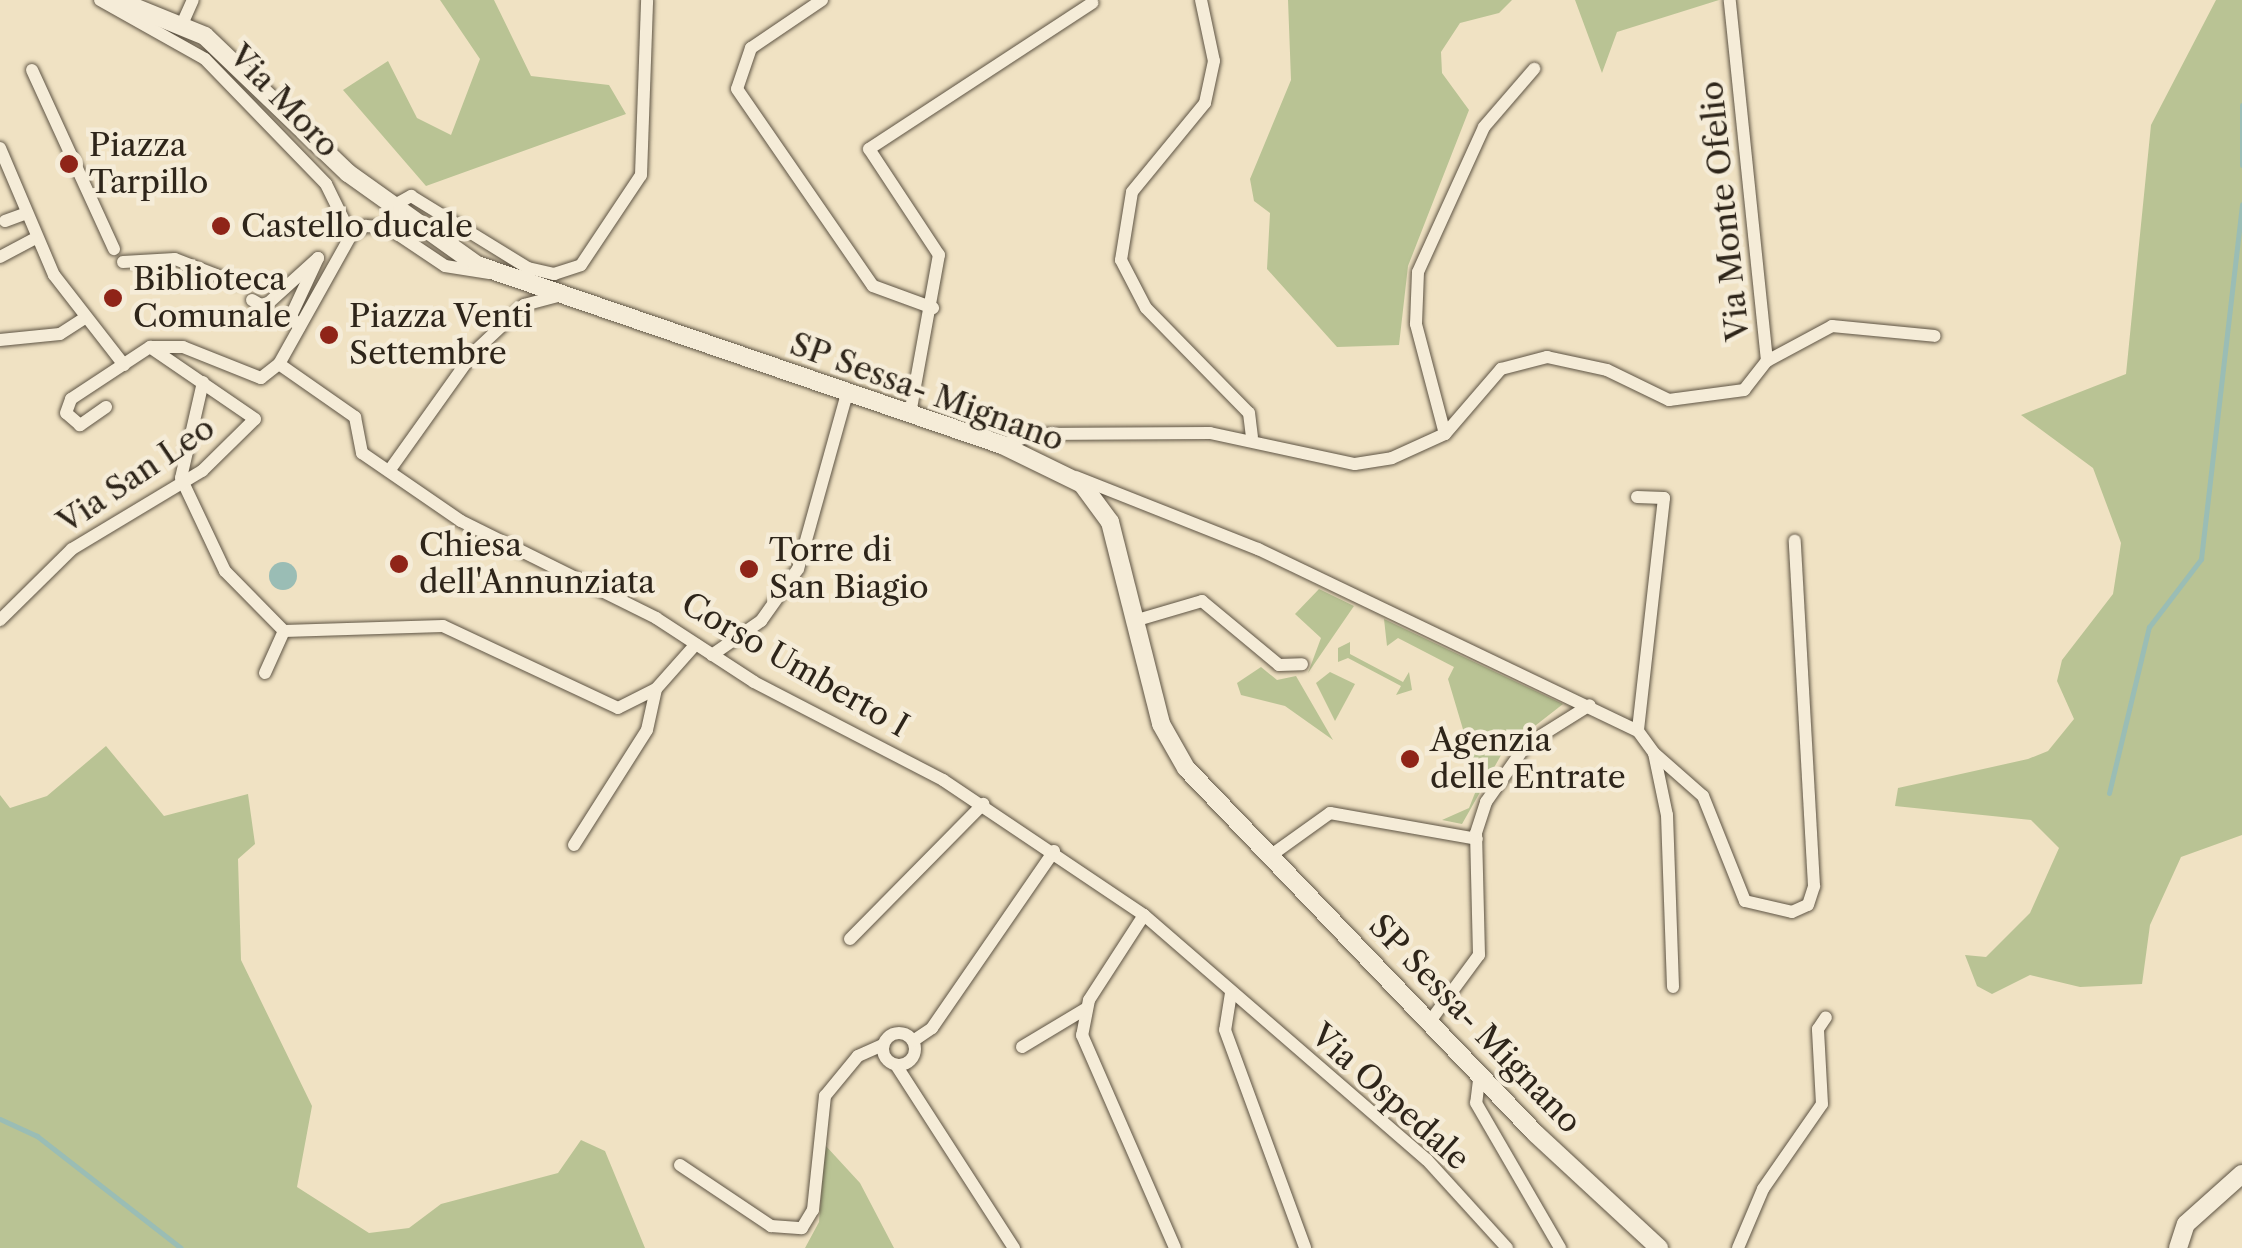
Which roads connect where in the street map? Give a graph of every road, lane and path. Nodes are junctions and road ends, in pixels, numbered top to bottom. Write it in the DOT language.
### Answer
graph roads {
  1 [pos="100,0"];
  2 [pos="117,0"];
  3 [pos="193,0"];
  4 [pos="822,0"];
  5 [pos="1201,0"];
  6 [pos="1730,0"];
  7 [pos="646,2"];
  8 [pos="1092,3"];
  9 [pos="183,22"];
  10 [pos="1534,69"];
  11 [pos="32,70"];
  12 [pos="0,148"];
  13 [pos="393,206"];
  14 [pos="24,214"];
  15 [pos="4,221"];
  16 [pos="351,235"];
  17 [pos="35,238"];
  18 [pos="114,249"];
  19 [pos="0,257"];
  20 [pos="124,262"];
  21 [pos="492,272"];
  22 [pos="237,283"];
  23 [pos="561,296"];
  24 [pos="252,300"];
  25 [pos="933,308"];
  26 [pos="85,318"];
  27 [pos="299,328"];
  28 [pos="1935,336"];
  29 [pos="0,340"];
  30 [pos="150,347"];
  31 [pos="1767,361"];
  32 [pos="279,364"];
  33 [pos="124,365"];
  34 [pos="202,382"];
  35 [pos="847,394"];
  36 [pos="106,406"];
  37 [pos="910,414"];
  38 [pos="1445,434"];
  39 [pos="1252,436"];
  40 [pos="1002,444"];
  41 [pos="390,471"];
  42 [pos="1069,474"];
  43 [pos="181,478"];
  44 [pos="1637,496"];
  45 [pos="1795,541"];
  46 [pos="0,620"];
  47 [pos="1134,621"];
  48 [pos="284,631"];
  49 [pos="696,644"];
  50 [pos="712,655"];
  51 [pos="1302,664"];
  52 [pos="265,673"];
  53 [pos="656,689"];
  54 [pos="1590,705"];
  55 [pos="1638,731"];
  56 [pos="1654,753"];
  57 [pos="983,804"];
  58 [pos="1477,839"];
  59 [pos="574,845"];
  60 [pos="1054,851"];
  61 [pos="1270,856"];
  62 [pos="1144,915"];
  63 [pos="850,939"];
  64 [pos="1673,987"];
  65 [pos="1231,993"];
  66 [pos="1087,1008"];
  67 [pos="1826,1017"];
  68 [pos="1431,1020"];
  69 [pos="912,1040"];
  70 [pos="883,1046"];
  71 [pos="1022,1047"];
  72 [pos="896,1066"];
  73 [pos="1480,1072"];
  74 [pos="680,1165"];
  75 [pos="2242,1174"];
  76 [pos="1014,1248"];
  77 [pos="1175,1248"];
  78 [pos="1305,1248"];
  79 [pos="1507,1248"];
  80 [pos="1560,1248"];
  81 [pos="1659,1248"];
  82 [pos="1738,1248"];
  83 [pos="2178,1248"];
  1 -- 16 [label="street, Via Moro"];
  2 -- 9 [label="street, SP Sessa- Mignano"];
  3 -- 9 [label="street"];
  4 -- 25 [label="street"];
  5 -- 39 [label="street"];
  6 -- 31 [label="street, Via Monte Ofelio"];
  7 -- 13 [label="street"];
  8 -- 25 [label="street"];
  9 -- 13 [label="street, SP Sessa- Mignano"];
  10 -- 38 [label="street"];
  11 -- 18 [label="street"];
  12 -- 14 [label="street"];
  13 -- 21 [label="street, SP Sessa- Mignano"];
  14 -- 15 [label="street"];
  14 -- 17 [label="street"];
  16 -- 21 [label="street"];
  16 -- 27 [label="street"];
  17 -- 19 [label="street"];
  17 -- 26 [label="street"];
  20 -- 22 [label="street"];
  21 -- 23 [label="street, SP Sessa- Mignano"];
  23 -- 35 [label="street, SP Sessa- Mignano"];
  23 -- 41 [label="street"];
  24 -- 27 [label="street"];
  25 -- 37 [label="street"];
  26 -- 29 [label="street"];
  26 -- 33 [label="street"];
  27 -- 32 [label="street"];
  28 -- 31 [label="street"];
  30 -- 32 [label="street"];
  30 -- 33 [label="street"];
  30 -- 34 [label="street"];
  31 -- 38 [label="street, Via Monte Ofelio"];
  32 -- 41 [label="street, Corso Umberto I"];
  33 -- 36 [label="street"];
  34 -- 43 [label="street"];
  34 -- 43 [label="street, Via San Leo"];
  35 -- 37 [label="street, SP Sessa- Mignano"];
  35 -- 50 [label="street"];
  37 -- 40 [label="street, SP Sessa- Mignano"];
  38 -- 39 [label="street"];
  39 -- 40 [label="street"];
  40 -- 42 [label="street, SP Sessa- Mignano"];
  41 -- 49 [label="street, Corso Umberto I"];
  42 -- 47 [label="street, SP Sessa- Mignano"];
  42 -- 54 [label="street"];
  43 -- 46 [label="street, Via San Leo"];
  43 -- 48 [label="street"];
  44 -- 55 [label="street"];
  45 -- 56 [label="street"];
  47 -- 51 [label="street"];
  47 -- 61 [label="street, SP Sessa- Mignano"];
  48 -- 52 [label="street"];
  48 -- 53 [label="street"];
  49 -- 50 [label="street, Corso Umberto I"];
  49 -- 53 [label="street"];
  50 -- 57 [label="street, Corso Umberto I"];
  53 -- 59 [label="street"];
  54 -- 55 [label="street"];
  54 -- 58 [label="street"];
  55 -- 56 [label="street"];
  56 -- 64 [label="street"];
  57 -- 60 [label="street, Corso Umberto I"];
  57 -- 63 [label="street"];
  58 -- 61 [label="street"];
  58 -- 68 [label="street"];
  60 -- 62 [label="street, Corso Umberto I"];
  60 -- 69 [label="street"];
  61 -- 68 [label="street, SP Sessa- Mignano"];
  62 -- 65 [label="street, Corso Umberto I"];
  62 -- 66 [label="street"];
  65 -- 78 [label="street"];
  65 -- 79 [label="street, Via Ospedale"];
  66 -- 71 [label="street"];
  66 -- 77 [label="street"];
  67 -- 82 [label="street"];
  68 -- 73 [label="street, SP Sessa- Mignano"];
  69 -- 70 [label="street"];
  69 -- 72 [label="street"];
  70 -- 72 [label="street"];
  70 -- 74 [label="street"];
  72 -- 76 [label="street"];
  73 -- 80 [label="street, Via Ospedale"];
  73 -- 81 [label="street, SP Sessa- Mignano"];
  75 -- 83 [label="street"];
}
